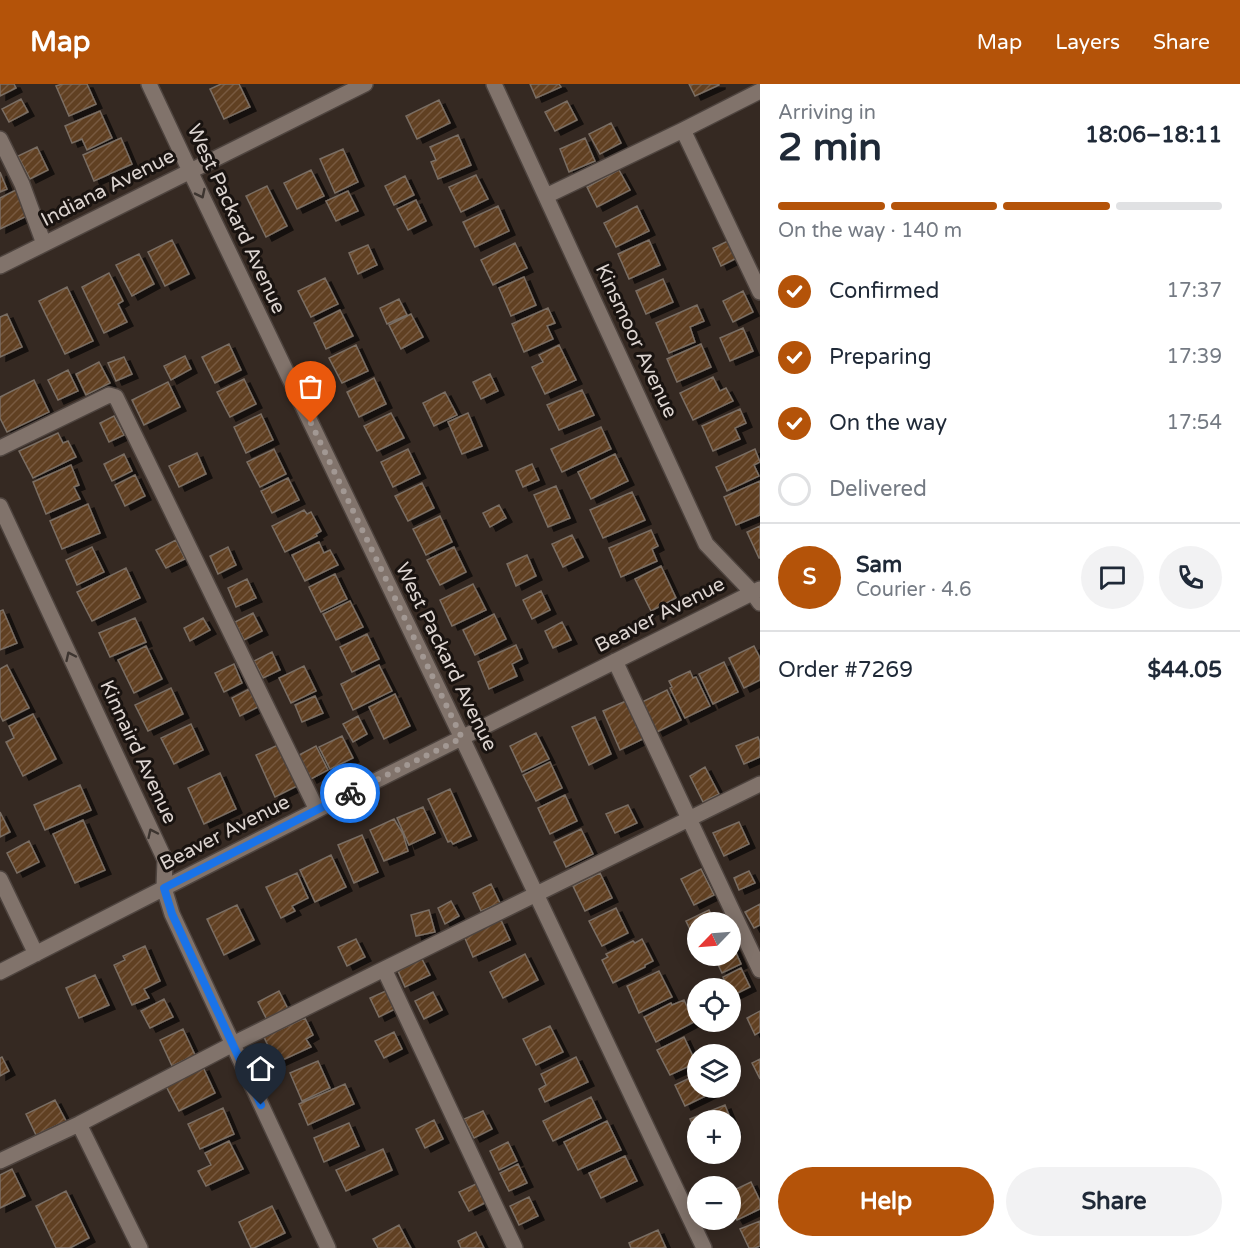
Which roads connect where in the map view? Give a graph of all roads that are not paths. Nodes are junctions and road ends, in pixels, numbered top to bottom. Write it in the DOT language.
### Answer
graph roads {
  1 [pos="149,84"];
  2 [pos="364,84"];
  3 [pos="494,84"];
  4 [pos="336,90"];
  5 [pos="760,91"];
  6 [pos="683,130"];
  7 [pos="0,139"];
  8 [pos="190,171"];
  9 [pos="546,196"];
  10 [pos="44,244"];
  11 [pos="0,266"];
  12 [pos="760,292"];
  13 [pos="0,448"];
  14 [pos="0,506"];
  15 [pos="757,595"];
  16 [pos="615,661"];
  17 [pos="462,738"];
  18 [pos="760,784"];
  19 [pos="317,810"];
  20 [pos="690,820"];
  21 [pos="0,879"];
  22 [pos="164,888"];
  23 [pos="536,893"];
  24 [pos="36,954"];
  25 [pos="384,969"];
  26 [pos="760,969"];
  27 [pos="0,972"];
  28 [pos="232,1044"];
  29 [pos="79,1124"];
  30 [pos="0,1161"];
  31 [pos="140,1248"];
  32 [pos="328,1248"];
  33 [pos="515,1248"];
  34 [pos="704,1248"];
  1 -- 8 [label="street, West Packard Avenue"];
  2 -- 4 [label="street, Indiana Avenue"];
  3 -- 9 [label="street, Kinsmoor Avenue"];
  4 -- 8 [label="street, Indiana Avenue"];
  5 -- 6 [label="street"];
  6 -- 9 [label="street"];
  6 -- 12 [label="street"];
  7 -- 10 [label="street"];
  8 -- 10 [label="street, Indiana Avenue"];
  8 -- 17 [label="street, West Packard Avenue, one-way"];
  9 -- 15 [label="street, Kinsmoor Avenue"];
  10 -- 11 [label="street, Indiana Avenue"];
  13 -- 19 [label="street"];
  22 -- 14 [label="street, Kinnaird Avenue, one-way"];
  15 -- 16 [label="street, Beaver Avenue"];
  16 -- 17 [label="street, Beaver Avenue"];
  16 -- 20 [label="street"];
  17 -- 19 [label="street, Beaver Avenue"];
  17 -- 23 [label="street, West Packard Avenue"];
  18 -- 20 [label="street"];
  19 -- 22 [label="street, Beaver Avenue"];
  20 -- 23 [label="street"];
  20 -- 26 [label="street"];
  21 -- 24 [label="street"];
  22 -- 24 [label="street, Beaver Avenue"];
  22 -- 28 [label="street, Kinnaird Avenue"];
  23 -- 25 [label="street"];
  23 -- 34 [label="street, West Packard Avenue"];
  24 -- 27 [label="street, Beaver Avenue"];
  25 -- 28 [label="street"];
  25 -- 33 [label="street"];
  28 -- 29 [label="street"];
  28 -- 32 [label="street, Kinnaird Avenue"];
  29 -- 30 [label="street"];
  29 -- 31 [label="street"];
}
